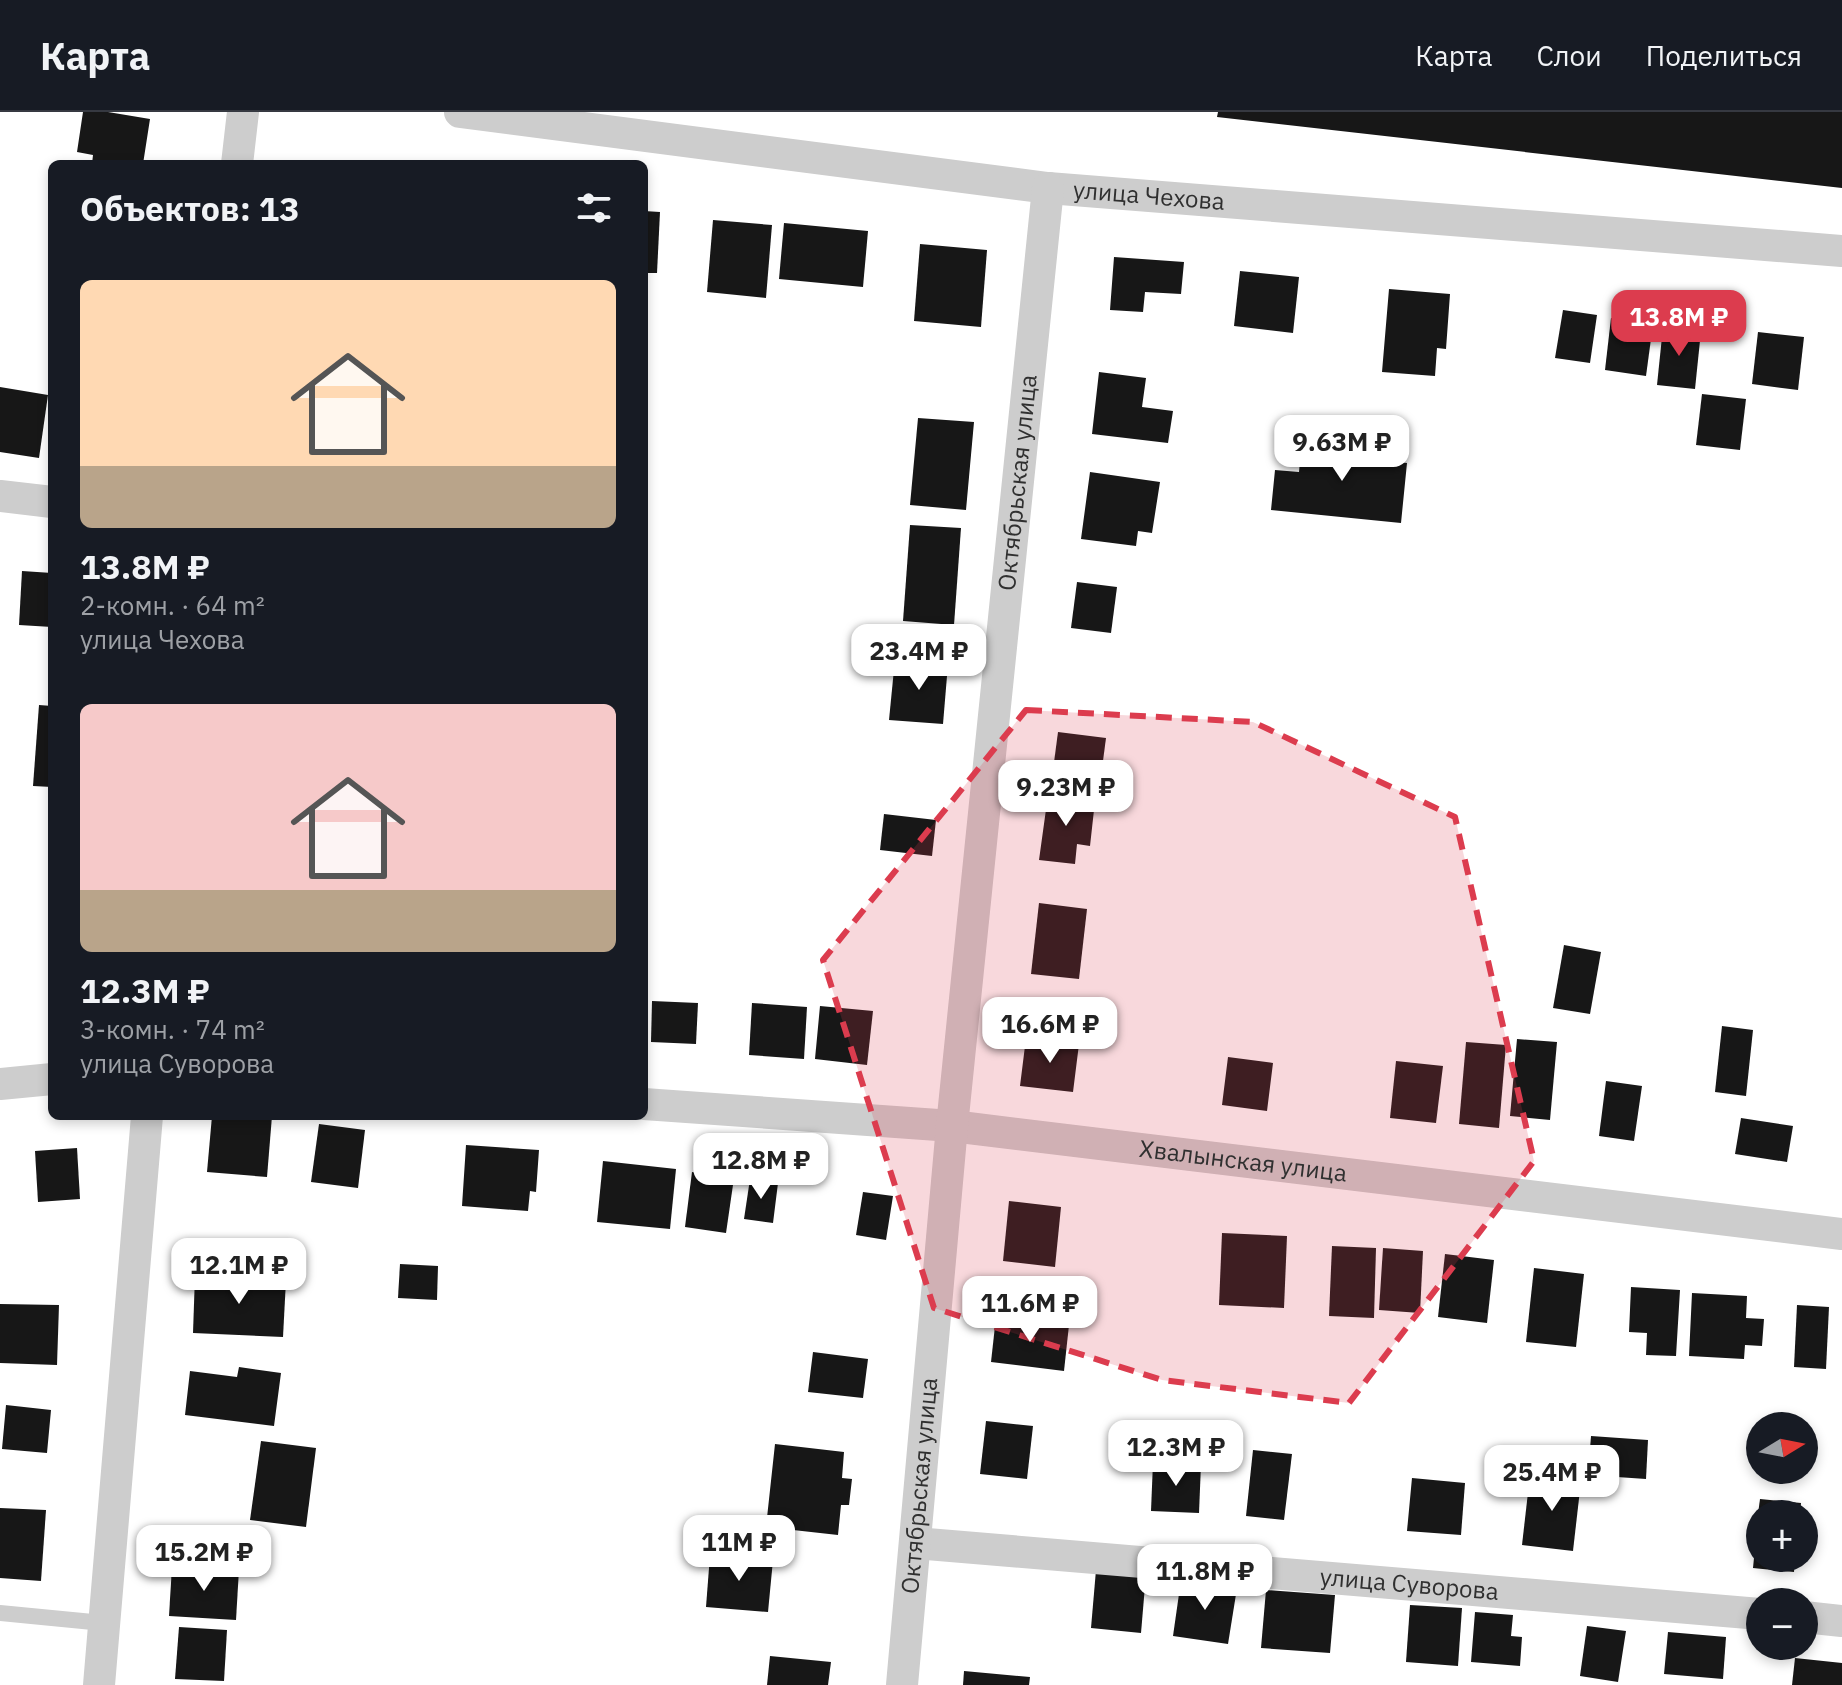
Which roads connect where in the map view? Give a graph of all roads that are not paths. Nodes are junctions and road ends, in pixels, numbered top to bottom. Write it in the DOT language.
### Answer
graph roads {
  1 [pos="243,112"];
  2 [pos="460,112"];
  3 [pos="237,160"];
  4 [pos="1048,188"];
  5 [pos="1842,251"];
  6 [pos="0,496"];
  7 [pos="48,502"];
  8 [pos="48,1079"];
  9 [pos="0,1084"];
  10 [pos="648,1104"];
  11 [pos="147,1120"];
  12 [pos="952,1126"];
  13 [pos="1842,1234"];
  14 [pos="915,1543"];
  15 [pos="0,1613"];
  16 [pos="1746,1613"];
  17 [pos="1818,1618"];
  18 [pos="1842,1621"];
  19 [pos="103,1623"];
  20 [pos="99,1685"];
  21 [pos="902,1685"];
  1 -- 3 [label="street"];
  2 -- 4 [label="street, улица Чехова"];
  4 -- 5 [label="street, улица Чехова"];
  4 -- 12 [label="street, Октябрьская улица"];
  6 -- 7 [label="street"];
  8 -- 9 [label="street"];
  10 -- 12 [label="street, Хвалынская улица"];
  11 -- 19 [label="street"];
  12 -- 13 [label="street, Хвалынская улица"];
  12 -- 14 [label="street, Октябрьская улица"];
  14 -- 16 [label="street, улица Суворова"];
  14 -- 21 [label="street, Октябрьская улица"];
  15 -- 19 [label="lane"];
  17 -- 18 [label="street"];
  19 -- 20 [label="street"];
}
